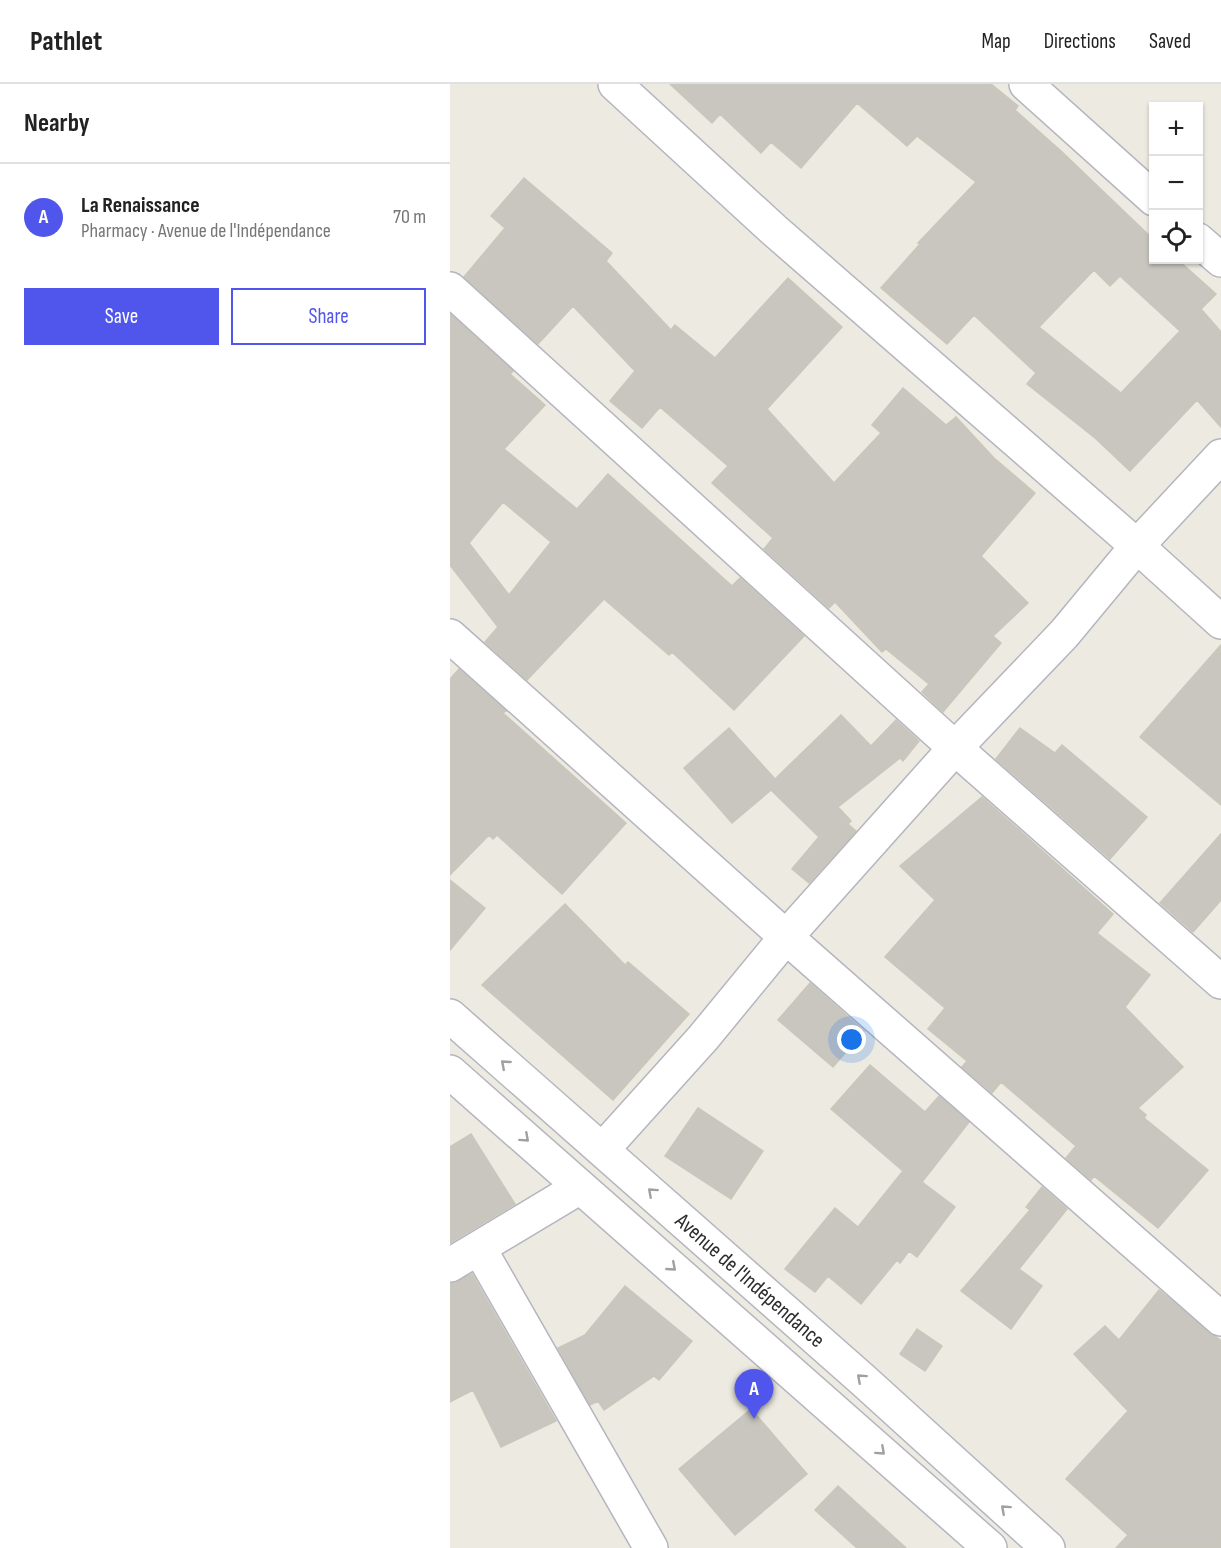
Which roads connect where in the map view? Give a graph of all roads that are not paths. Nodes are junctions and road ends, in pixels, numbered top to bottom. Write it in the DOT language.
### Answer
graph roads {
  1 [pos="615,84"];
  2 [pos="1026,84"];
  3 [pos="1149,195"];
  4 [pos="1203,244"];
  5 [pos="1221,260"];
  6 [pos="450,289"];
  7 [pos="1221,456"];
  8 [pos="1137,546"];
  9 [pos="1221,622"];
  10 [pos="450,636"];
  11 [pos="955,748"];
  12 [pos="786,937"];
  13 [pos="1221,982"];
  14 [pos="450,1016"];
  15 [pos="450,1072"];
  16 [pos="603,1149"];
  17 [pos="580,1187"];
  18 [pos="479,1248"];
  19 [pos="450,1265"];
  20 [pos="1221,1319"];
  21 [pos="651,1548"];
  22 [pos="990,1548"];
  23 [pos="1048,1548"];
  1 -- 8 [label="street"];
  2 -- 3 [label="street"];
  4 -- 5 [label="street"];
  6 -- 11 [label="street"];
  7 -- 8 [label="street"];
  8 -- 9 [label="street"];
  8 -- 11 [label="street"];
  10 -- 12 [label="street"];
  11 -- 12 [label="street"];
  11 -- 13 [label="street"];
  12 -- 16 [label="street"];
  12 -- 20 [label="street"];
  16 -- 14 [label="street, Avenue de l'Indépendance, one-way"];
  15 -- 17 [label="street, Avenue de l'Indépendance, one-way"];
  23 -- 16 [label="street, Avenue de l'Indépendance, one-way"];
  17 -- 18 [label="street"];
  17 -- 22 [label="street, Avenue de l'Indépendance, one-way"];
  18 -- 19 [label="street"];
  18 -- 21 [label="street"];
}
